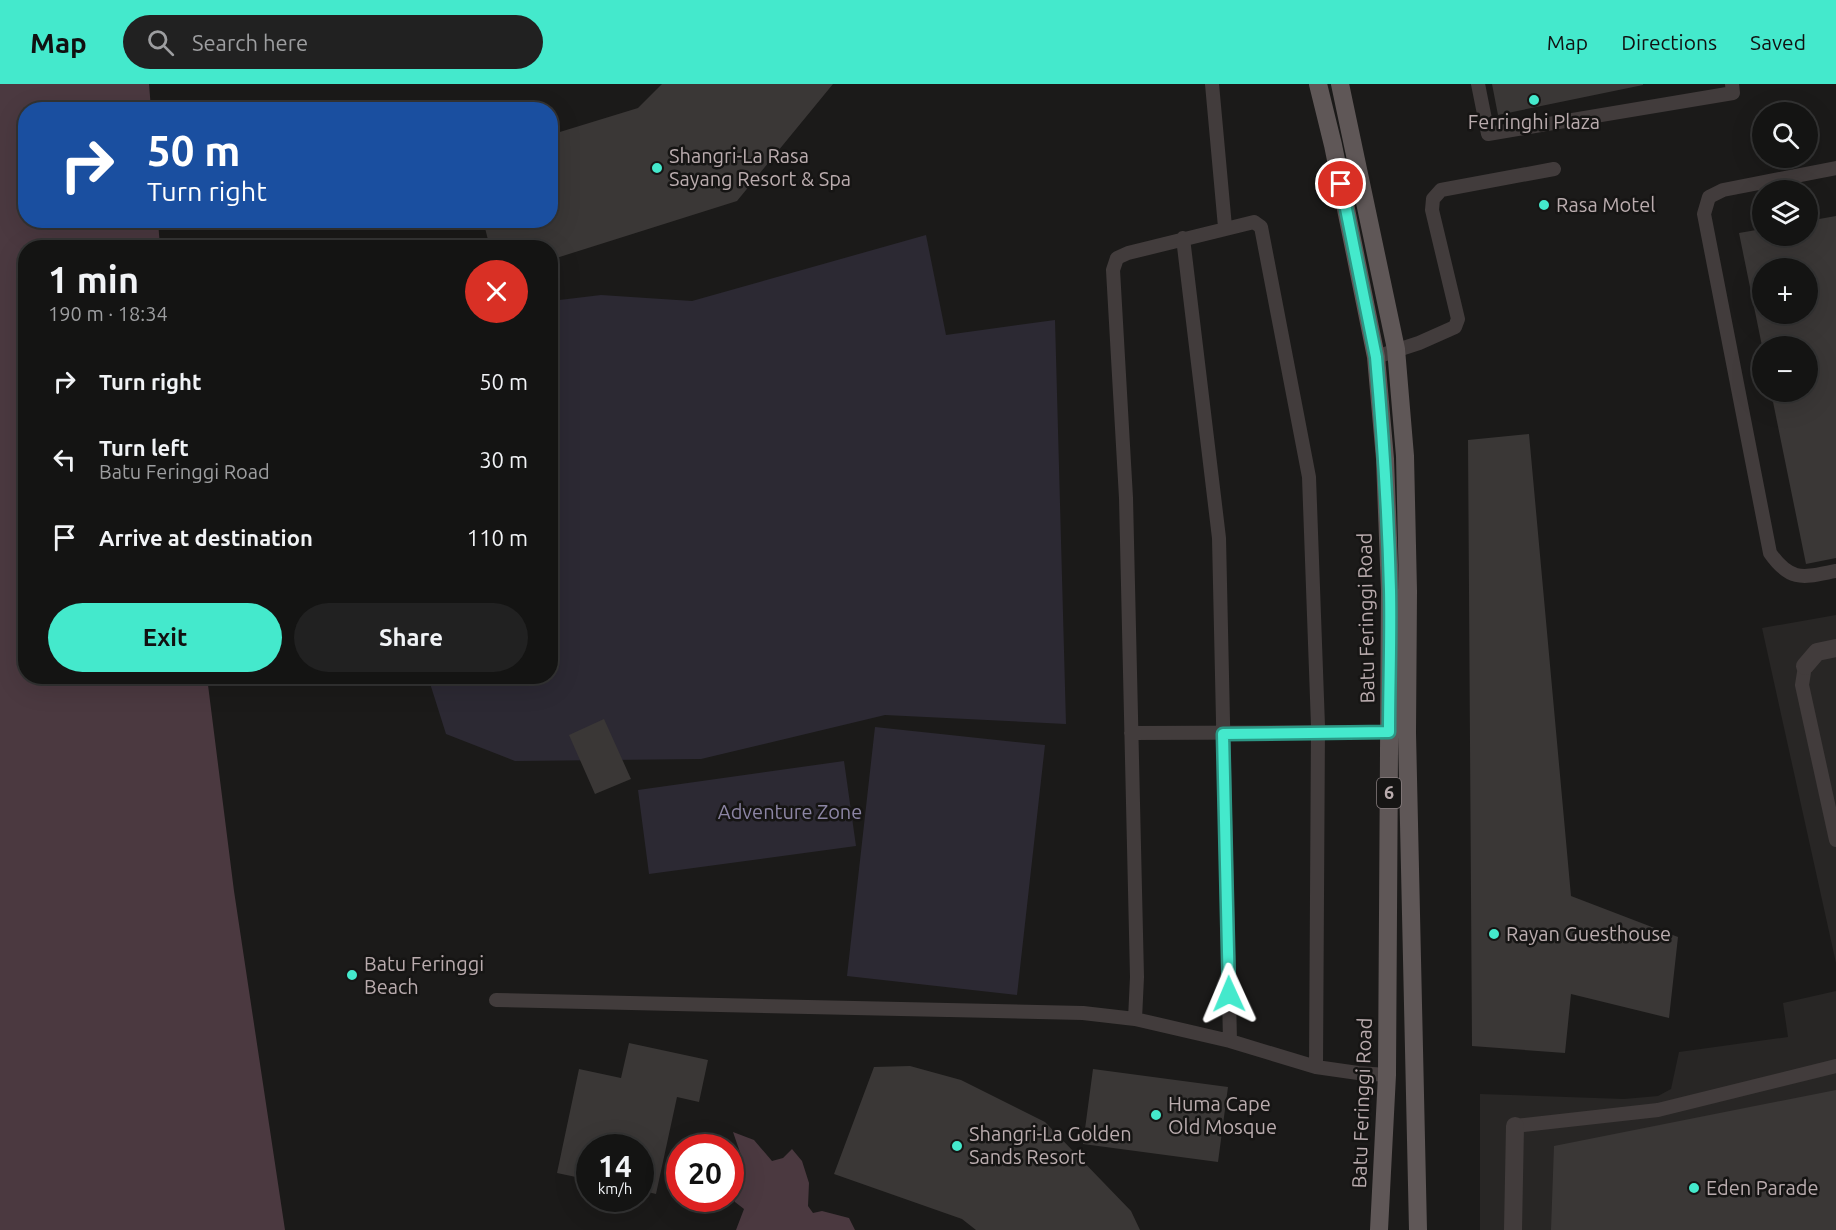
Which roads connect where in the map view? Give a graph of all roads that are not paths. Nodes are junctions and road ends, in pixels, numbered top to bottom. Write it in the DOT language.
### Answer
graph roads {
  1 [pos="1212,84"];
  2 [pos="1318,84"];
  3 [pos="1340,84"];
  4 [pos="1478,84"];
  5 [pos="1732,84"];
  6 [pos="1836,168"];
  7 [pos="1554,169"];
  8 [pos="1226,227"];
  9 [pos="1183,238"];
  10 [pos="1396,350"];
  11 [pos="1376,357"];
  12 [pos="1836,571"];
  13 [pos="1836,648"];
  14 [pos="1805,666"];
  15 [pos="1389,732"];
  16 [pos="1131,733"];
  17 [pos="1223,734"];
  18 [pos="1317,734"];
  19 [pos="1836,840"];
  20 [pos="496,1000"];
  21 [pos="1135,1019"];
  22 [pos="1230,1041"];
  23 [pos="1836,1066"];
  24 [pos="1316,1067"];
  25 [pos="1387,1075"];
  26 [pos="1515,1126"];
  27 [pos="1379,1230"];
  28 [pos="1418,1230"];
  29 [pos="1513,1230"];
  1 -- 8 [label="lane"];
  2 -- 11 [label="main road, Batu Feringgi Road / 6"];
  3 -- 10 [label="main road, Batu Feringgi Road / 6"];
  4 -- 5 [label="lane"];
  6 -- 12 [label="lane"];
  7 -- 10 [label="lane"];
  8 -- 9 [label="lane"];
  8 -- 18 [label="lane"];
  9 -- 16 [label="lane"];
  9 -- 17 [label="lane"];
  10 -- 11 [label="lane"];
  10 -- 28 [label="main road, Batu Feringgi Road / 6"];
  11 -- 15 [label="main road, Batu Feringgi Road / 6"];
  13 -- 14 [label="street"];
  14 -- 19 [label="lane"];
  15 -- 18 [label="lane"];
  15 -- 25 [label="main road, Batu Feringgi Road / 6"];
  16 -- 17 [label="lane"];
  16 -- 21 [label="lane"];
  17 -- 18 [label="lane"];
  17 -- 22 [label="lane"];
  18 -- 24 [label="lane"];
  20 -- 21 [label="lane"];
  21 -- 22 [label="lane"];
  22 -- 24 [label="lane"];
  23 -- 26 [label="lane"];
  24 -- 25 [label="lane"];
  25 -- 27 [label="main road, Batu Feringgi Road / 6"];
  26 -- 29 [label="street"];
}
